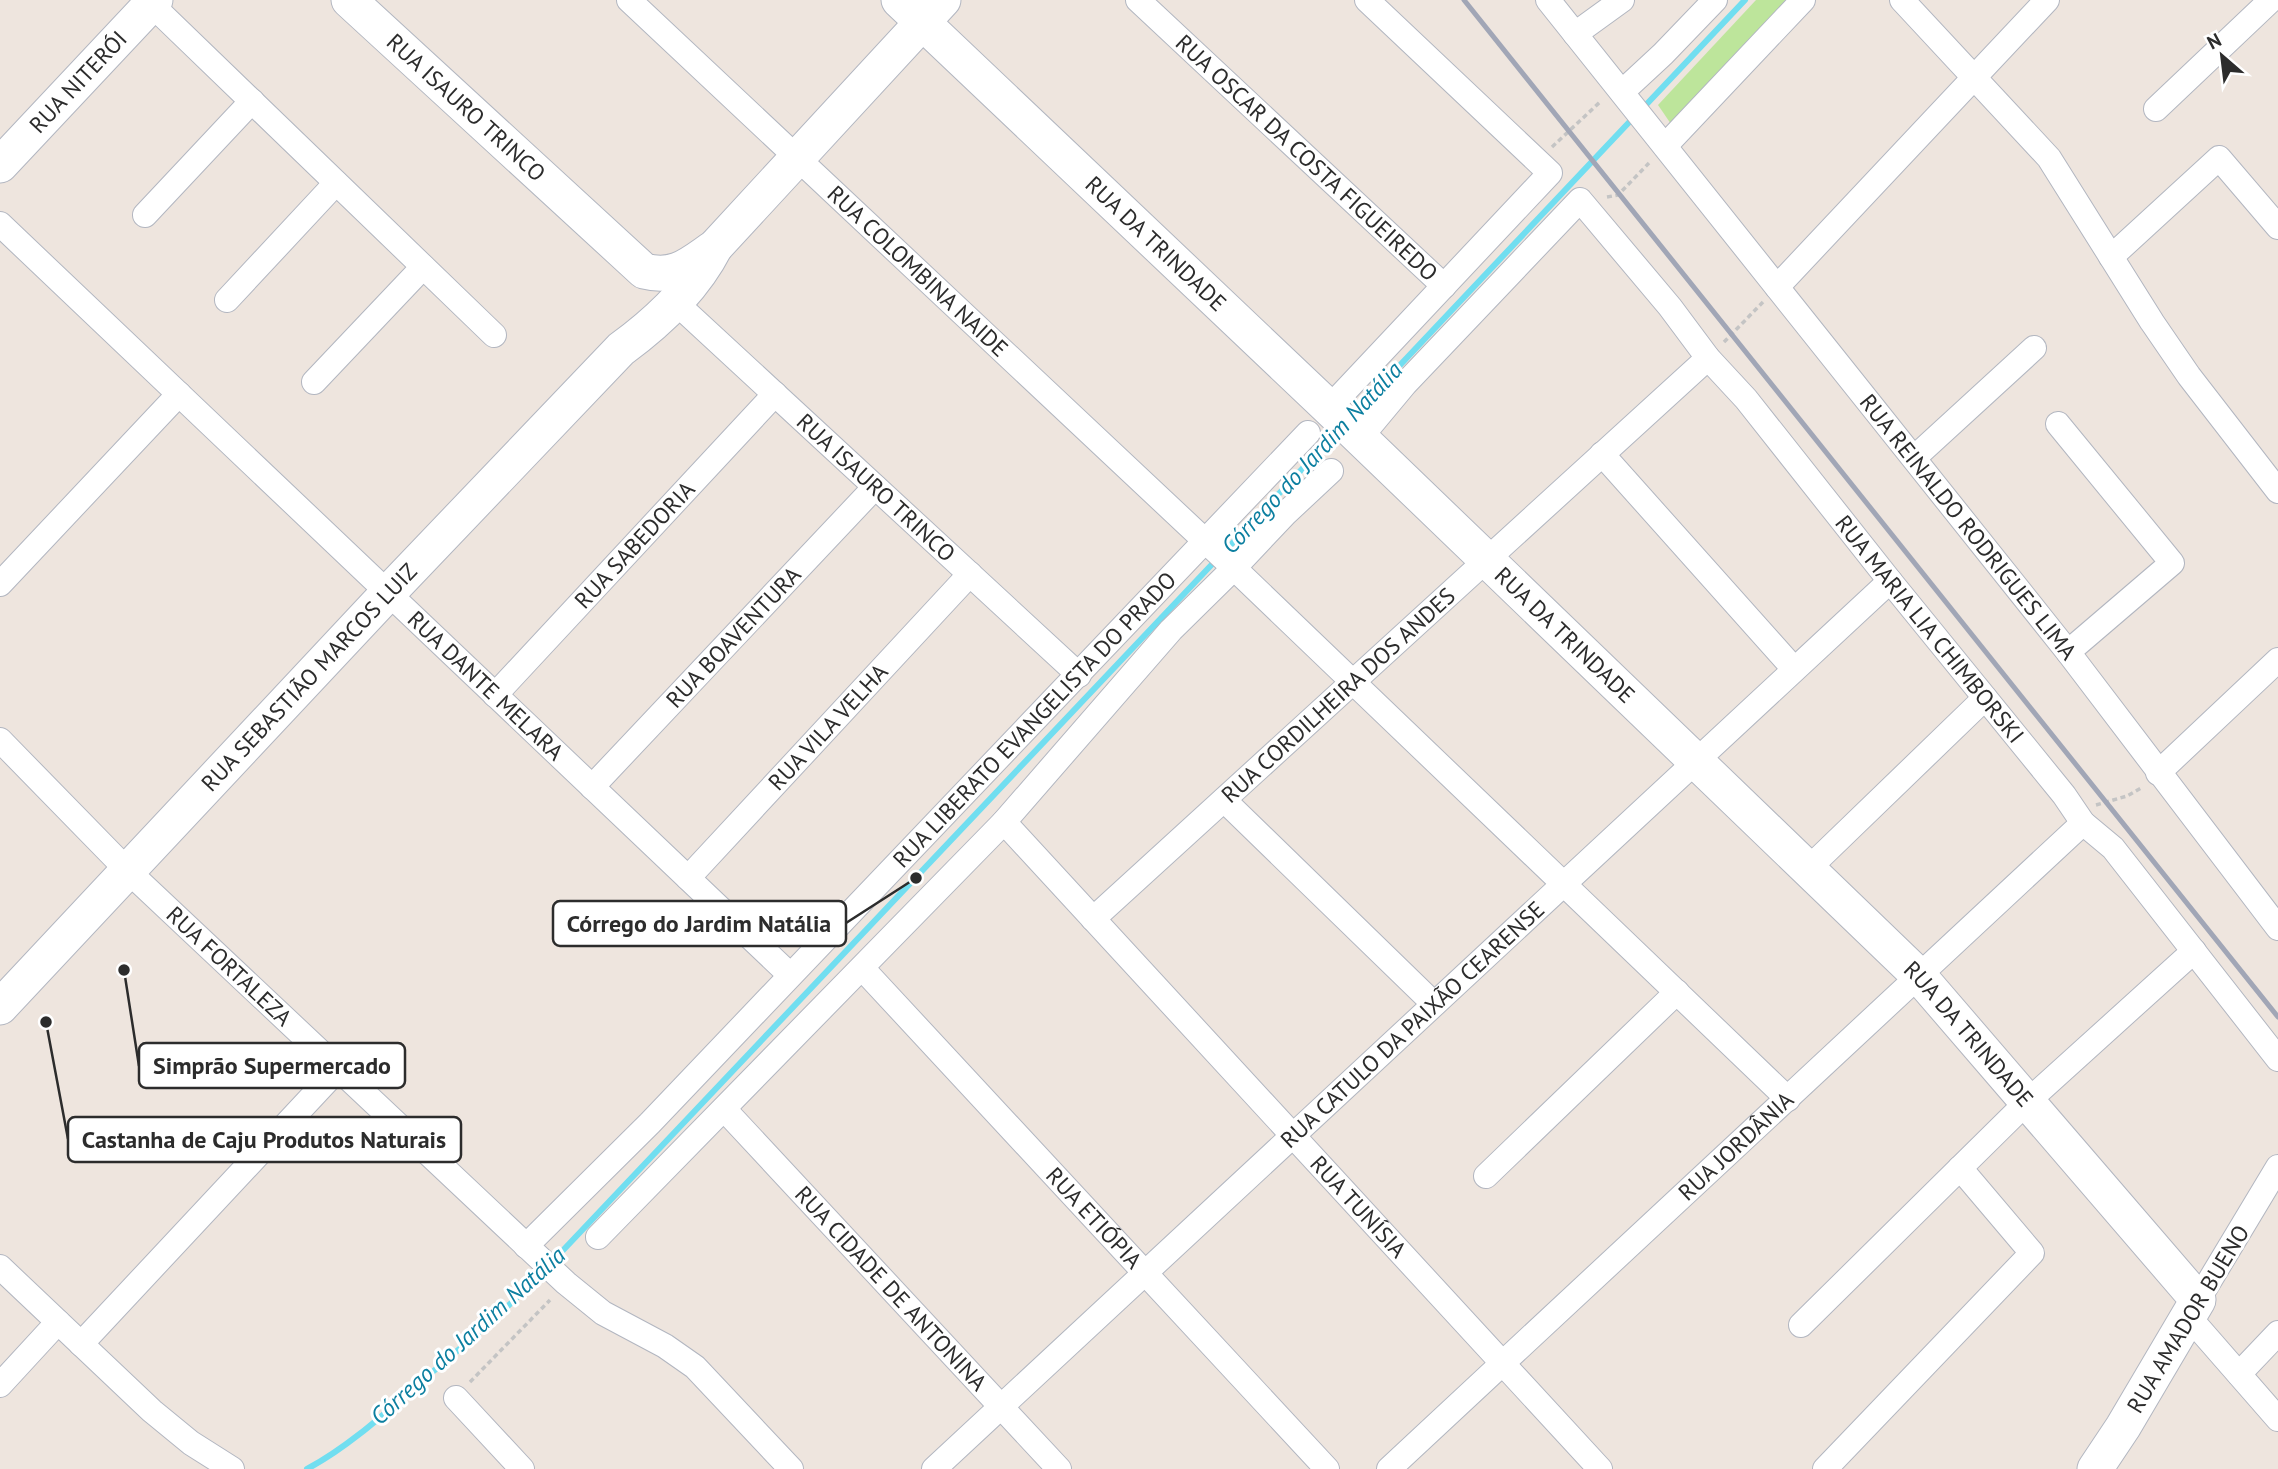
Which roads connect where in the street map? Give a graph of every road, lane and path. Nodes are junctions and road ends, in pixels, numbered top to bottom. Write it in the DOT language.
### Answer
graph roads {
  1 [pos="349,0"];
  2 [pos="629,0"];
  3 [pos="1138,0"];
  4 [pos="1367,0"];
  5 [pos="1548,0"];
  6 [pos="1622,0"];
  7 [pos="1715,0"];
  8 [pos="1804,0"];
  9 [pos="1902,0"];
  10 [pos="2047,0"];
  11 [pos="2271,0"];
  12 [pos="153,2"];
  13 [pos="922,7"];
  14 [pos="1575,34"];
  15 [pos="1974,77"];
  16 [pos="1622,93"];
  17 [pos="252,101"];
  18 [pos="2156,109"];
  19 [pos="1658,138"];
  20 [pos="796,157"];
  21 [pos="0,165"];
  22 [pos="1544,167"];
  23 [pos="337,183"];
  24 [pos="1580,200"];
  25 [pos="145,215"];
  26 [pos="0,224"];
  27 [pos="2278,227"];
  28 [pos="715,247"];
  29 [pos="2111,257"];
  30 [pos="423,267"];
  31 [pos="644,271"];
  32 [pos="1444,286"];
  33 [pos="1777,287"];
  34 [pos="227,300"];
  35 [pos="674,301"];
  36 [pos="494,335"];
  37 [pos="2034,348"];
  38 [pos="621,349"];
  39 [pos="1708,358"];
  40 [pos="314,382"];
  41 [pos="179,394"];
  42 [pos="775,394"];
  43 [pos="1319,420"];
  44 [pos="2058,424"];
  45 [pos="1360,438"];
  46 [pos="1602,454"];
  47 [pos="1914,458"];
  48 [pos="1332,471"];
  49 [pos="875,486"];
  50 [pos="2278,491"];
  51 [pos="1205,541"];
  52 [pos="1486,560"];
  53 [pos="1234,568"];
  54 [pos="970,574"];
  55 [pos="1890,581"];
  56 [pos="0,584"];
  57 [pos="388,593"];
  58 [pos="2068,652"];
  59 [pos="2278,660"];
  60 [pos="1794,669"];
  61 [pos="1079,675"];
  62 [pos="1353,682"];
  63 [pos="495,695"];
  64 [pos="1985,698"];
  65 [pos="0,740"];
  66 [pos="1696,761"];
  67 [pos="2158,773"];
  68 [pos="592,787"];
  69 [pos="1224,800"];
  70 [pos="1004,822"];
  71 [pos="2083,824"];
  72 [pos="1808,869"];
  73 [pos="128,871"];
  74 [pos="688,878"];
  75 [pos="1564,884"];
  76 [pos="2274,915"];
  77 [pos="1093,919"];
  78 [pos="2194,951"];
  79 [pos="862,968"];
  80 [pos="789,974"];
  81 [pos="1919,976"];
  82 [pos="1677,992"];
  83 [pos="1434,1004"];
  84 [pos="0,1007"];
  85 [pos="2278,1059"];
  86 [pos="338,1069"];
  87 [pos="1787,1099"];
  88 [pos="2027,1102"];
  89 [pos="723,1109"];
  90 [pos="1293,1136"];
  91 [pos="2278,1167"];
  92 [pos="1960,1168"];
  93 [pos="1486,1176"];
  94 [pos="598,1237"];
  95 [pos="526,1246"];
  96 [pos="0,1267"];
  97 [pos="1145,1273"];
  98 [pos="566,1283"];
  99 [pos="2193,1309"];
  100 [pos="58,1322"];
  101 [pos="1801,1325"];
  102 [pos="2278,1333"];
  103 [pos="81,1344"];
  104 [pos="1503,1363"];
  105 [pos="2239,1374"];
  106 [pos="0,1385"];
  107 [pos="456,1398"];
  108 [pos="1001,1407"];
  109 [pos="2278,1419"];
  110 [pos="232,1469"];
  111 [pos="522,1469"];
  112 [pos="791,1469"];
  113 [pos="934,1469"];
  114 [pos="1059,1469"];
  115 [pos="1327,1469"];
  116 [pos="1389,1469"];
  117 [pos="1600,1469"];
  118 [pos="1825,1469"];
  119 [pos="2095,1469"];
  1 -- 31 [label="main road, RUA ISAURO TRINCO"];
  2 -- 20 [label="street, RUA COLOMBINA NAIDE"];
  3 -- 32 [label="street, RUA OSCAR DA COSTA FIGUEIREDO"];
  4 -- 22 [label="street"];
  5 -- 14 [label="street, RUA REINALDO RODRIGUES LIMA"];
  6 -- 14 [label="street"];
  7 -- 16 [label="street"];
  8 -- 19 [label="street"];
  9 -- 15 [label="street"];
  10 -- 15 [label="street"];
  11 -- 18 [label="street"];
  12 -- 17 [label="street"];
  12 -- 21 [label="main road, RUA NITERÓI"];
  13 -- 20 [label="main road, RUA SEBASTIÃO MARCOS LUIZ"];
  13 -- 43 [label="main road, RUA DA TRINDADE"];
  14 -- 16 [label="street, RUA REINALDO RODRIGUES LIMA"];
  15 -- 29 [label="street"];
  15 -- 33 [label="street"];
  16 -- 19 [label="street, RUA REINALDO RODRIGUES LIMA"];
  16 -- 22 [label="path"];
  17 -- 23 [label="street"];
  17 -- 25 [label="street"];
  19 -- 24 [label="path"];
  19 -- 33 [label="street, RUA REINALDO RODRIGUES LIMA"];
  20 -- 28 [label="main road, RUA SEBASTIÃO MARCOS LUIZ"];
  20 -- 51 [label="street, RUA COLOMBINA NAIDE"];
  22 -- 32 [label="street, RUA LIBERATO EVANGELISTA DO PRADO"];
  23 -- 30 [label="street"];
  23 -- 34 [label="street"];
  24 -- 39 [label="street, RUA MARIA LIA CHIMBORSKI"];
  24 -- 45 [label="street"];
  26 -- 41 [label="street, RUA DANTE MELARA"];
  27 -- 29 [label="street"];
  28 -- 31 [label="main road, RUA SEBASTIÃO MARCOS LUIZ"];
  28 -- 35 [label="main road, RUA SEBASTIÃO MARCOS LUIZ"];
  29 -- 50 [label="street"];
  30 -- 36 [label="street"];
  30 -- 40 [label="street"];
  31 -- 38 [label="main road, RUA SEBASTIÃO MARCOS LUIZ"];
  32 -- 43 [label="street, RUA LIBERATO EVANGELISTA DO PRADO"];
  33 -- 39 [label="path"];
  33 -- 47 [label="street, RUA REINALDO RODRIGUES LIMA"];
  35 -- 38 [label="main road, RUA SEBASTIÃO MARCOS LUIZ"];
  35 -- 42 [label="street, RUA ISAURO TRINCO"];
  37 -- 47 [label="street"];
  38 -- 57 [label="main road, RUA SEBASTIÃO MARCOS LUIZ"];
  39 -- 46 [label="street, RUA CORDILHEIRA DOS ANDES"];
  39 -- 55 [label="street, RUA MARIA LIA CHIMBORSKI"];
  41 -- 56 [label="street"];
  41 -- 57 [label="street, RUA DANTE MELARA"];
  42 -- 49 [label="street, RUA ISAURO TRINCO"];
  42 -- 63 [label="street, RUA SABEDORIA"];
  43 -- 45 [label="main road, RUA DA TRINDADE"];
  43 -- 51 [label="street, RUA LIBERATO EVANGELISTA DO PRADO"];
  44 -- 58 [label="street"];
  45 -- 52 [label="main road, RUA DA TRINDADE"];
  46 -- 52 [label="street, RUA CORDILHEIRA DOS ANDES"];
  46 -- 60 [label="street"];
  47 -- 58 [label="street, RUA REINALDO RODRIGUES LIMA"];
  48 -- 53 [label="street"];
  49 -- 54 [label="street, RUA ISAURO TRINCO"];
  49 -- 68 [label="street, RUA BOAVENTURA"];
  51 -- 53 [label="street, RUA COLOMBINA NAIDE"];
  51 -- 61 [label="street, RUA LIBERATO EVANGELISTA DO PRADO"];
  52 -- 62 [label="street, RUA CORDILHEIRA DOS ANDES"];
  52 -- 66 [label="main road, RUA DA TRINDADE"];
  53 -- 62 [label="street, RUA COLOMBINA NAIDE"];
  53 -- 70 [label="street"];
  54 -- 61 [label="street, RUA ISAURO TRINCO"];
  54 -- 74 [label="street, RUA VILA VELHA"];
  55 -- 60 [label="street, RUA CATULO DA PAIXÃO CEARENSE"];
  55 -- 64 [label="street, RUA MARIA LIA CHIMBORSKI"];
  57 -- 63 [label="street, RUA DANTE MELARA"];
  57 -- 73 [label="main road, RUA SEBASTIÃO MARCOS LUIZ"];
  58 -- 67 [label="street, RUA REINALDO RODRIGUES LIMA"];
  59 -- 67 [label="street"];
  60 -- 66 [label="street, RUA CATULO DA PAIXÃO CEARENSE"];
  61 -- 80 [label="street, RUA LIBERATO EVANGELISTA DO PRADO"];
  62 -- 69 [label="street, RUA CORDILHEIRA DOS ANDES"];
  62 -- 75 [label="street, RUA COLOMBINA NAIDE"];
  63 -- 68 [label="street, RUA DANTE MELARA"];
  64 -- 71 [label="street, RUA MARIA LIA CHIMBORSKI"];
  64 -- 72 [label="street"];
  65 -- 73 [label="street, RUA FORTALEZA"];
  66 -- 72 [label="main road, RUA DA TRINDADE"];
  66 -- 75 [label="street, RUA CATULO DA PAIXÃO CEARENSE"];
  67 -- 71 [label="path"];
  67 -- 76 [label="street, RUA REINALDO RODRIGUES LIMA"];
  68 -- 74 [label="street, RUA DANTE MELARA"];
  69 -- 77 [label="street, RUA CORDILHEIRA DOS ANDES"];
  69 -- 83 [label="street"];
  70 -- 77 [label="street, RUA TUNÍSIA"];
  70 -- 79 [label="street"];
  71 -- 78 [label="street, RUA MARIA LIA CHIMBORSKI"];
  71 -- 81 [label="street, RUA JORDÂNIA"];
  72 -- 81 [label="main road, RUA DA TRINDADE"];
  73 -- 84 [label="main road, RUA SEBASTIÃO MARCOS LUIZ"];
  73 -- 86 [label="street, RUA FORTALEZA"];
  74 -- 80 [label="street, RUA DANTE MELARA"];
  75 -- 82 [label="street, RUA COLOMBINA NAIDE"];
  75 -- 83 [label="street, RUA CATULO DA PAIXÃO CEARENSE"];
  77 -- 90 [label="street, RUA TUNÍSIA"];
  78 -- 85 [label="street, RUA MARIA LIA CHIMBORSKI"];
  78 -- 88 [label="street"];
  79 -- 89 [label="street"];
  79 -- 97 [label="street, RUA ETIÓPIA"];
  80 -- 95 [label="street, RUA LIBERATO EVANGELISTA DO PRADO"];
  81 -- 87 [label="street, RUA JORDÂNIA"];
  81 -- 88 [label="main road, RUA DA TRINDADE"];
  82 -- 87 [label="street, RUA COLOMBINA NAIDE"];
  82 -- 93 [label="street"];
  83 -- 90 [label="street, RUA CATULO DA PAIXÃO CEARENSE"];
  86 -- 95 [label="street, RUA FORTALEZA"];
  86 -- 103 [label="street"];
  87 -- 104 [label="street, RUA JORDÂNIA"];
  88 -- 92 [label="street"];
  88 -- 99 [label="main road, RUA DA TRINDADE"];
  89 -- 94 [label="street"];
  89 -- 108 [label="street, RUA CIDADE DE ANTONINA"];
  90 -- 97 [label="street, RUA CATULO DA PAIXÃO CEARENSE"];
  90 -- 104 [label="street, RUA TUNÍSIA"];
  91 -- 99 [label="street, RUA AMADOR BUENO"];
  92 -- 101 [label="street"];
  92 -- 118 [label="street"];
  95 -- 98 [label="street, RUA FORTALEZA"];
  96 -- 100 [label="street"];
  97 -- 108 [label="street, RUA CATULO DA PAIXÃO CEARENSE"];
  97 -- 115 [label="street, RUA ETIÓPIA"];
  98 -- 107 [label="path"];
  98 -- 112 [label="street, RUA FORTALEZA"];
  99 -- 105 [label="street, RUA DA TRINDADE"];
  99 -- 119 [label="main road, RUA AMADOR BUENO"];
  100 -- 103 [label="street"];
  100 -- 106 [label="street"];
  102 -- 105 [label="street"];
  103 -- 110 [label="street"];
  104 -- 116 [label="street, RUA JORDÂNIA"];
  104 -- 117 [label="street, RUA TUNÍSIA"];
  105 -- 109 [label="street, RUA DA TRINDADE"];
  107 -- 111 [label="street"];
  108 -- 113 [label="street, RUA CATULO DA PAIXÃO CEARENSE"];
  108 -- 114 [label="street, RUA CIDADE DE ANTONINA"];
}
